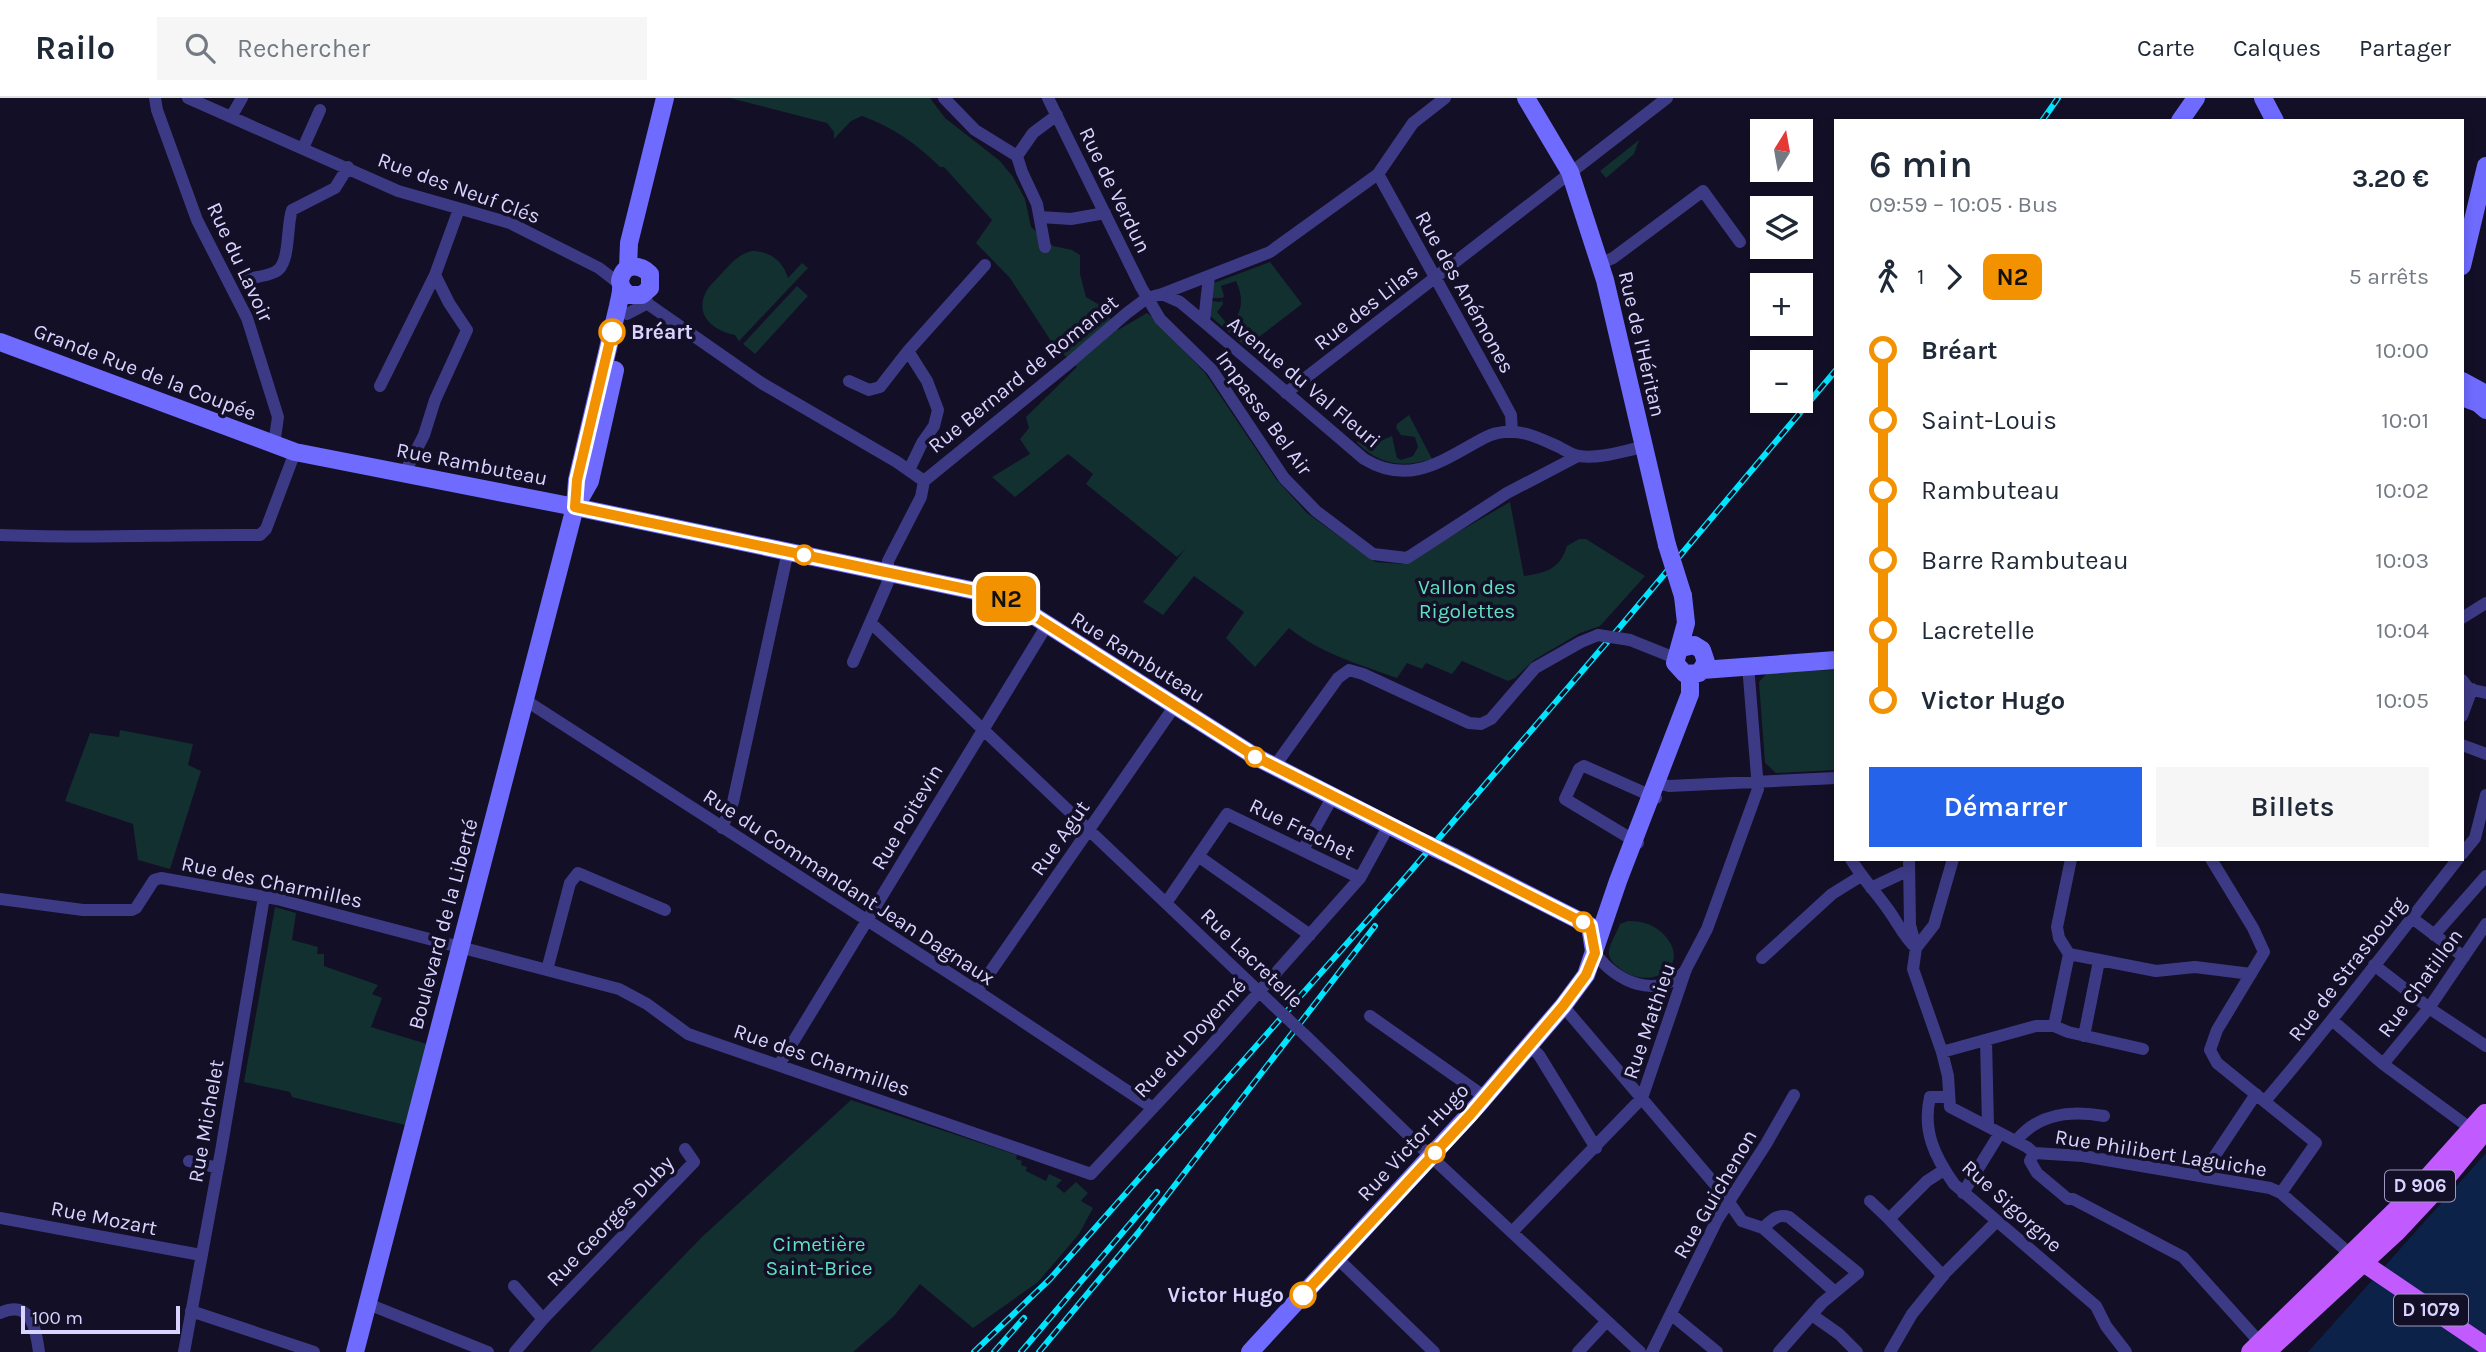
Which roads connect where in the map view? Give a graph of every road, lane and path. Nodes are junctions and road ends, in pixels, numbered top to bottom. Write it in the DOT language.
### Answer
graph roads {
  1 [pos="155,98"];
  2 [pos="188,98"];
  3 [pos="242,98"];
  4 [pos="665,98"];
  5 [pos="944,98"];
  6 [pos="1048,98"];
  7 [pos="1445,98"];
  8 [pos="1525,98"];
  9 [pos="1667,98"];
  10 [pos="2263,98"];
  11 [pos="2197,99"];
  12 [pos="320,110"];
  13 [pos="1057,115"];
  14 [pos="231,117"];
  15 [pos="2182,119"];
  16 [pos="2274,119"];
  17 [pos="303,148"];
  18 [pos="1017,156"];
  19 [pos="348,167"];
  20 [pos="1570,172"];
  21 [pos="1378,173"];
  22 [pos="2484,177"];
  23 [pos="459,209"];
  24 [pos="1105,213"];
  25 [pos="1040,217"];
  26 [pos="1740,243"];
  27 [pos="1045,247"];
  28 [pos="2464,258"];
  29 [pos="1600,264"];
  30 [pos="985,265"];
  31 [pos="435,275"];
  32 [pos="1209,276"];
  33 [pos="1435,277"];
  34 [pos="247,279"];
  35 [pos="636,287"];
  36 [pos="1162,294"];
  37 [pos="1147,298"];
  38 [pos="1204,322"];
  39 [pos="0,342"];
  40 [pos="908,351"];
  41 [pos="849,381"];
  42 [pos="2464,382"];
  43 [pos="380,386"];
  44 [pos="1286,393"];
  45 [pos="2486,394"];
  46 [pos="2464,398"];
  47 [pos="2486,410"];
  48 [pos="1512,432"];
  49 [pos="274,445"];
  50 [pos="1643,447"];
  51 [pos="295,452"];
  52 [pos="1578,456"];
  53 [pos="909,470"];
  54 [pos="404,474"];
  55 [pos="583,481"];
  56 [pos="924,481"];
  57 [pos="545,501"];
  58 [pos="575,507"];
  59 [pos="609,514"];
  60 [pos="0,535"];
  61 [pos="788,551"];
  62 [pos="887,572"];
  63 [pos="2486,603"];
  64 [pos="2464,617"];
  65 [pos="871,623"];
  66 [pos="1047,625"];
  67 [pos="1692,659"];
  68 [pos="1834,660"];
  69 [pos="853,662"];
  70 [pos="1745,665"];
  71 [pos="2467,685"];
  72 [pos="2486,693"];
  73 [pos="524,700"];
  74 [pos="2464,704"];
  75 [pos="1174,707"];
  76 [pos="982,731"];
  77 [pos="2464,746"];
  78 [pos="2486,754"];
  79 [pos="1274,767"];
  80 [pos="1834,778"];
  81 [pos="1758,783"];
  82 [pos="1655,792"];
  83 [pos="2486,795"];
  84 [pos="1332,797"];
  85 [pos="1390,825"];
  86 [pos="722,828"];
  87 [pos="1087,831"];
  88 [pos="2480,841"];
  89 [pos="1637,842"];
  90 [pos="1303,850"];
  91 [pos="2464,853"];
  92 [pos="1198,856"];
  93 [pos="1852,861"];
  94 [pos="1952,861"];
  95 [pos="2069,861"];
  96 [pos="2212,861"];
  97 [pos="2456,861"];
  98 [pos="1909,864"];
  99 [pos="1861,876"];
  100 [pos="2486,876"];
  101 [pos="1360,878"];
  102 [pos="1871,888"];
  103 [pos="264,897"];
  104 [pos="0,900"];
  105 [pos="1166,903"];
  106 [pos="665,911"];
  107 [pos="2412,918"];
  108 [pos="867,920"];
  109 [pos="2486,924"];
  110 [pos="1310,935"];
  111 [pos="2434,935"];
  112 [pos="1690,944"];
  113 [pos="460,947"];
  114 [pos="1916,948"];
  115 [pos="1595,953"];
  116 [pos="2068,954"];
  117 [pos="2464,957"];
  118 [pos="1762,958"];
  119 [pos="2099,961"];
  120 [pos="2374,965"];
  121 [pos="1686,969"];
  122 [pos="547,970"];
  123 [pos="2251,974"];
  124 [pos="977,991"];
  125 [pos="1259,992"];
  126 [pos="1563,1006"];
  127 [pos="2426,1006"];
  128 [pos="1370,1016"];
  129 [pos="2333,1021"];
  130 [pos="2054,1026"];
  131 [pos="2084,1036"];
  132 [pos="1986,1040"];
  133 [pos="1530,1046"];
  134 [pos="2486,1046"];
  135 [pos="2143,1049"];
  136 [pos="1942,1052"];
  137 [pos="2383,1064"];
  138 [pos="779,1065"];
  139 [pos="1794,1094"];
  140 [pos="1486,1097"];
  141 [pos="1949,1097"];
  142 [pos="1642,1098"];
  143 [pos="2260,1098"];
  144 [pos="1153,1108"];
  145 [pos="2485,1111"];
  146 [pos="2104,1116"];
  147 [pos="1988,1126"];
  148 [pos="2470,1128"];
  149 [pos="2000,1133"];
  150 [pos="2016,1141"];
  151 [pos="1596,1148"];
  152 [pos="685,1149"];
  153 [pos="2034,1153"];
  154 [pos="1431,1157"];
  155 [pos="189,1161"];
  156 [pos="218,1168"];
  157 [pos="1944,1170"];
  158 [pos="1091,1174"];
  159 [pos="2202,1175"];
  160 [pos="1962,1192"];
  161 [pos="2281,1193"];
  162 [pos="1870,1201"];
  163 [pos="1729,1202"];
  164 [pos="0,1218"];
  165 [pos="1889,1219"];
  166 [pos="1996,1222"];
  167 [pos="1763,1228"];
  168 [pos="1512,1232"];
  169 [pos="201,1255"];
  170 [pos="1338,1258"];
  171 [pos="2364,1263"];
  172 [pos="1943,1276"];
  173 [pos="514,1286"];
  174 [pos="1835,1292"];
  175 [pos="368,1304"];
  176 [pos="191,1311"];
  177 [pos="0,1313"];
  178 [pos="1672,1315"];
  179 [pos="1812,1315"];
  180 [pos="543,1319"];
  181 [pos="1606,1322"];
  182 [pos="2486,1346"];
  183 [pos="2265,1350"];
  184 [pos="39,1352"];
  185 [pos="184,1352"];
  186 [pos="314,1352"];
  187 [pos="355,1352"];
  188 [pos="488,1352"];
  189 [pos="515,1352"];
  190 [pos="1250,1352"];
  191 [pos="1434,1352"];
  192 [pos="1577,1352"];
  193 [pos="1640,1352"];
  194 [pos="1652,1352"];
  195 [pos="1717,1352"];
  196 [pos="1779,1352"];
  197 [pos="1857,1352"];
  198 [pos="1890,1352"];
  199 [pos="2126,1352"];
  1 -- 49 [label="street, Rue du Lavoir"];
  2 -- 14 [label="street, Rue des Neuf Clés"];
  3 -- 14 [label="street"];
  4 -- 35 [label="street"];
  5 -- 18 [label="street"];
  6 -- 13 [label="street, Rue de Verdun"];
  7 -- 21 [label="street"];
  8 -- 20 [label="street, Rue de l'Héritan"];
  9 -- 20 [label="street, Rue des Lilas"];
  10 -- 16 [label="street"];
  11 -- 15 [label="street"];
  12 -- 17 [label="street"];
  13 -- 18 [label="street"];
  13 -- 24 [label="street, Rue de Verdun"];
  14 -- 17 [label="street, Rue des Neuf Clés"];
  17 -- 19 [label="street, Rue des Neuf Clés"];
  18 -- 25 [label="street"];
  19 -- 23 [label="street, Rue des Neuf Clés"];
  19 -- 34 [label="street"];
  20 -- 29 [label="street, Rue de l'Héritan"];
  20 -- 33 [label="street, Rue des Lilas"];
  21 -- 32 [label="street"];
  21 -- 33 [label="street, Rue des Anémones"];
  22 -- 28 [label="street"];
  23 -- 31 [label="street"];
  23 -- 35 [label="street, Rue des Neuf Clés"];
  24 -- 25 [label="street"];
  24 -- 37 [label="street, Rue de Verdun"];
  25 -- 27 [label="street"];
  26 -- 29 [label="street"];
  29 -- 50 [label="street, Rue de l'Héritan"];
  30 -- 40 [label="street"];
  31 -- 43 [label="street"];
  31 -- 54 [label="street"];
  32 -- 36 [label="street"];
  32 -- 38 [label="street"];
  33 -- 44 [label="street, Rue des Lilas"];
  33 -- 48 [label="street, Rue des Anémones"];
  35 -- 53 [label="street, Rue des Neuf Clés"];
  35 -- 55 [label="street"];
  35 -- 55 [label="street"];
  36 -- 37 [label="street"];
  36 -- 38 [label="street, Avenue du Val Fleuri"];
  37 -- 52 [label="street, Impasse Bel Air"];
  37 -- 56 [label="street, Rue Bernard de Romanet"];
  38 -- 44 [label="street, Avenue du Val Fleuri"];
  39 -- 49 [label="street, Grande Rue de la Coupée"];
  40 -- 41 [label="street"];
  40 -- 53 [label="street"];
  42 -- 45 [label="street"];
  44 -- 48 [label="street, Avenue du Val Fleuri"];
  46 -- 47 [label="street"];
  48 -- 52 [label="street"];
  49 -- 51 [label="street, Rue Rambuteau"];
  50 -- 52 [label="street"];
  50 -- 67 [label="street, Rue de l'Héritan, bridge"];
  51 -- 54 [label="street, Rue Rambuteau"];
  51 -- 60 [label="street"];
  53 -- 56 [label="street, Rue des Neuf Clés"];
  54 -- 57 [label="street, Rue Rambuteau"];
  55 -- 57 [label="street"];
  55 -- 58 [label="street, Boulevard de la Liberté"];
  55 -- 59 [label="street"];
  56 -- 62 [label="street"];
  57 -- 58 [label="street, Rue Rambuteau"];
  58 -- 59 [label="street, Rue Rambuteau"];
  58 -- 73 [label="street, Boulevard de la Liberté"];
  59 -- 61 [label="street, Rue Rambuteau"];
  61 -- 62 [label="street, Rue Rambuteau"];
  61 -- 86 [label="street"];
  62 -- 65 [label="street"];
  62 -- 66 [label="street, Rue Rambuteau"];
  63 -- 64 [label="street"];
  65 -- 69 [label="street"];
  65 -- 76 [label="street, Rue Lacretelle"];
  66 -- 75 [label="street, Rue Rambuteau"];
  66 -- 76 [label="street, Rue Poitevin"];
  67 -- 70 [label="street"];
  67 -- 79 [label="street, bridge"];
  67 -- 82 [label="street, Rue de l'Héritan"];
  68 -- 70 [label="street"];
  70 -- 81 [label="street"];
  71 -- 72 [label="street"];
  71 -- 74 [label="street"];
  73 -- 86 [label="street, Rue du Commandant Jean Dagnaux"];
  73 -- 113 [label="street, Boulevard de la Liberté"];
  75 -- 79 [label="street, Rue Rambuteau"];
  75 -- 87 [label="street, Rue Agut"];
  76 -- 87 [label="street, Rue Lacretelle"];
  76 -- 108 [label="street, Rue Poitevin"];
  77 -- 78 [label="street"];
  79 -- 84 [label="street, Rue Rambuteau"];
  80 -- 81 [label="street"];
  81 -- 82 [label="street"];
  81 -- 121 [label="street, Rue Mathieu"];
  82 -- 89 [label="street, Rue de l'Héritan"];
  82 -- 89 [label="street"];
  83 -- 88 [label="street"];
  84 -- 85 [label="street, Rue Rambuteau"];
  84 -- 90 [label="street"];
  85 -- 101 [label="street, Rue du Doyenné"];
  85 -- 115 [label="street, Rue Rambuteau, bridge"];
  86 -- 108 [label="street, Rue du Commandant Jean Dagnaux"];
  87 -- 105 [label="street, Rue Lacretelle"];
  87 -- 124 [label="street, Rue Agut"];
  88 -- 91 [label="street"];
  89 -- 115 [label="street, Rue de l'Héritan"];
  90 -- 92 [label="street, Rue Frachet"];
  90 -- 101 [label="street, Rue Frachet"];
  92 -- 105 [label="street"];
  92 -- 110 [label="street"];
  93 -- 99 [label="street"];
  94 -- 114 [label="street"];
  95 -- 116 [label="street"];
  96 -- 123 [label="street"];
  97 -- 107 [label="street, Rue de Strasbourg"];
  98 -- 102 [label="street"];
  98 -- 114 [label="street"];
  99 -- 102 [label="street"];
  99 -- 118 [label="street"];
  100 -- 111 [label="street"];
  101 -- 110 [label="street, Rue du Doyenné"];
  102 -- 114 [label="street"];
  103 -- 104 [label="street, Rue des Charmilles"];
  103 -- 113 [label="street, Rue des Charmilles"];
  103 -- 156 [label="street, Rue Michelet"];
  105 -- 125 [label="street, Rue Lacretelle"];
  106 -- 122 [label="street"];
  107 -- 111 [label="street"];
  107 -- 120 [label="street, Rue de Strasbourg"];
  108 -- 124 [label="street, Rue du Commandant Jean Dagnaux"];
  108 -- 138 [label="street, Rue Poitevin"];
  109 -- 117 [label="street, Rue Chatillon"];
  110 -- 125 [label="street, Rue du Doyenné"];
  111 -- 117 [label="street"];
  112 -- 121 [label="street"];
  113 -- 122 [label="street, Rue des Charmilles"];
  113 -- 175 [label="street, Boulevard de la Liberté"];
  114 -- 136 [label="street"];
  115 -- 121 [label="street"];
  115 -- 126 [label="street, Rue Victor Hugo"];
  116 -- 119 [label="street"];
  116 -- 130 [label="street"];
  117 -- 127 [label="street, Rue Chatillon"];
  119 -- 123 [label="street"];
  119 -- 131 [label="street"];
  120 -- 127 [label="street"];
  120 -- 129 [label="street, Rue de Strasbourg"];
  121 -- 142 [label="street, Rue Mathieu"];
  122 -- 138 [label="street, Rue des Charmilles"];
  123 -- 143 [label="street"];
  124 -- 144 [label="street, Rue du Commandant Jean Dagnaux"];
  125 -- 144 [label="street, Rue du Doyenné"];
  125 -- 154 [label="street, Rue Lacretelle, bridge"];
  126 -- 133 [label="street, Rue Victor Hugo"];
  126 -- 142 [label="street"];
  127 -- 134 [label="street"];
  127 -- 137 [label="street, Rue Chatillon"];
  128 -- 140 [label="street"];
  129 -- 137 [label="street"];
  129 -- 143 [label="street, Rue de Strasbourg"];
  130 -- 131 [label="street"];
  130 -- 132 [label="street"];
  131 -- 135 [label="street"];
  132 -- 136 [label="street"];
  132 -- 147 [label="street"];
  133 -- 140 [label="street, Rue Victor Hugo"];
  133 -- 151 [label="street"];
  136 -- 141 [label="street"];
  137 -- 148 [label="street"];
  138 -- 158 [label="street, Rue des Charmilles"];
  139 -- 163 [label="street, Rue Guichenon"];
  140 -- 154 [label="street, Rue Victor Hugo"];
  141 -- 147 [label="street, Rue Philibert Laguiche"];
  141 -- 157 [label="street, Rue Sigorgne"];
  142 -- 151 [label="street, Rue Mathieu"];
  142 -- 163 [label="street"];
  143 -- 159 [label="street, Rue de Strasbourg"];
  143 -- 161 [label="street"];
  144 -- 158 [label="street, Rue du Doyenné"];
  145 -- 148 [label="main road, D 906"];
  145 -- 171 [label="main road, D 906"];
  146 -- 150 [label="street"];
  147 -- 149 [label="street, Rue Philibert Laguiche"];
  148 -- 171 [label="main road, D 906"];
  149 -- 150 [label="street, Rue Philibert Laguiche"];
  149 -- 160 [label="street"];
  150 -- 153 [label="street, Rue Philibert Laguiche"];
  151 -- 168 [label="street, Rue Mathieu"];
  152 -- 180 [label="street, Rue Georges Duby"];
  153 -- 159 [label="street, Rue Philibert Laguiche"];
  153 -- 183 [label="street"];
  154 -- 168 [label="street, Rue Lacretelle"];
  154 -- 170 [label="street, Rue Victor Hugo"];
  155 -- 156 [label="street"];
  156 -- 169 [label="street, Rue Michelet"];
  157 -- 160 [label="street, Rue Sigorgne"];
  157 -- 165 [label="street"];
  159 -- 161 [label="street, Rue Philibert Laguiche"];
  160 -- 166 [label="street, Rue Sigorgne"];
  161 -- 171 [label="street"];
  162 -- 165 [label="street"];
  163 -- 167 [label="street"];
  163 -- 178 [label="street, Rue Guichenon"];
  164 -- 169 [label="street, Rue Mozart"];
  165 -- 172 [label="street"];
  166 -- 172 [label="street"];
  166 -- 199 [label="street, Rue Sigorgne"];
  167 -- 174 [label="street"];
  167 -- 174 [label="street"];
  168 -- 181 [label="street, Rue Lacretelle"];
  169 -- 176 [label="street, Rue Michelet"];
  170 -- 190 [label="street, Rue Victor Hugo"];
  170 -- 191 [label="street"];
  171 -- 182 [label="main road, D 1079"];
  171 -- 183 [label="main road, D 906"];
  171 -- 183 [label="main road, D 906"];
  172 -- 198 [label="street"];
  173 -- 180 [label="street, Rue Georges Duby"];
  174 -- 179 [label="street"];
  175 -- 187 [label="street, Boulevard de la Liberté"];
  175 -- 188 [label="street"];
  176 -- 185 [label="street, Rue Michelet"];
  176 -- 186 [label="street"];
  177 -- 184 [label="street"];
  178 -- 194 [label="street, Rue Guichenon"];
  178 -- 195 [label="street"];
  179 -- 196 [label="street"];
  179 -- 197 [label="street"];
  180 -- 189 [label="street, Rue Georges Duby"];
  181 -- 192 [label="street"];
  181 -- 193 [label="street, Rue Lacretelle"];
}
